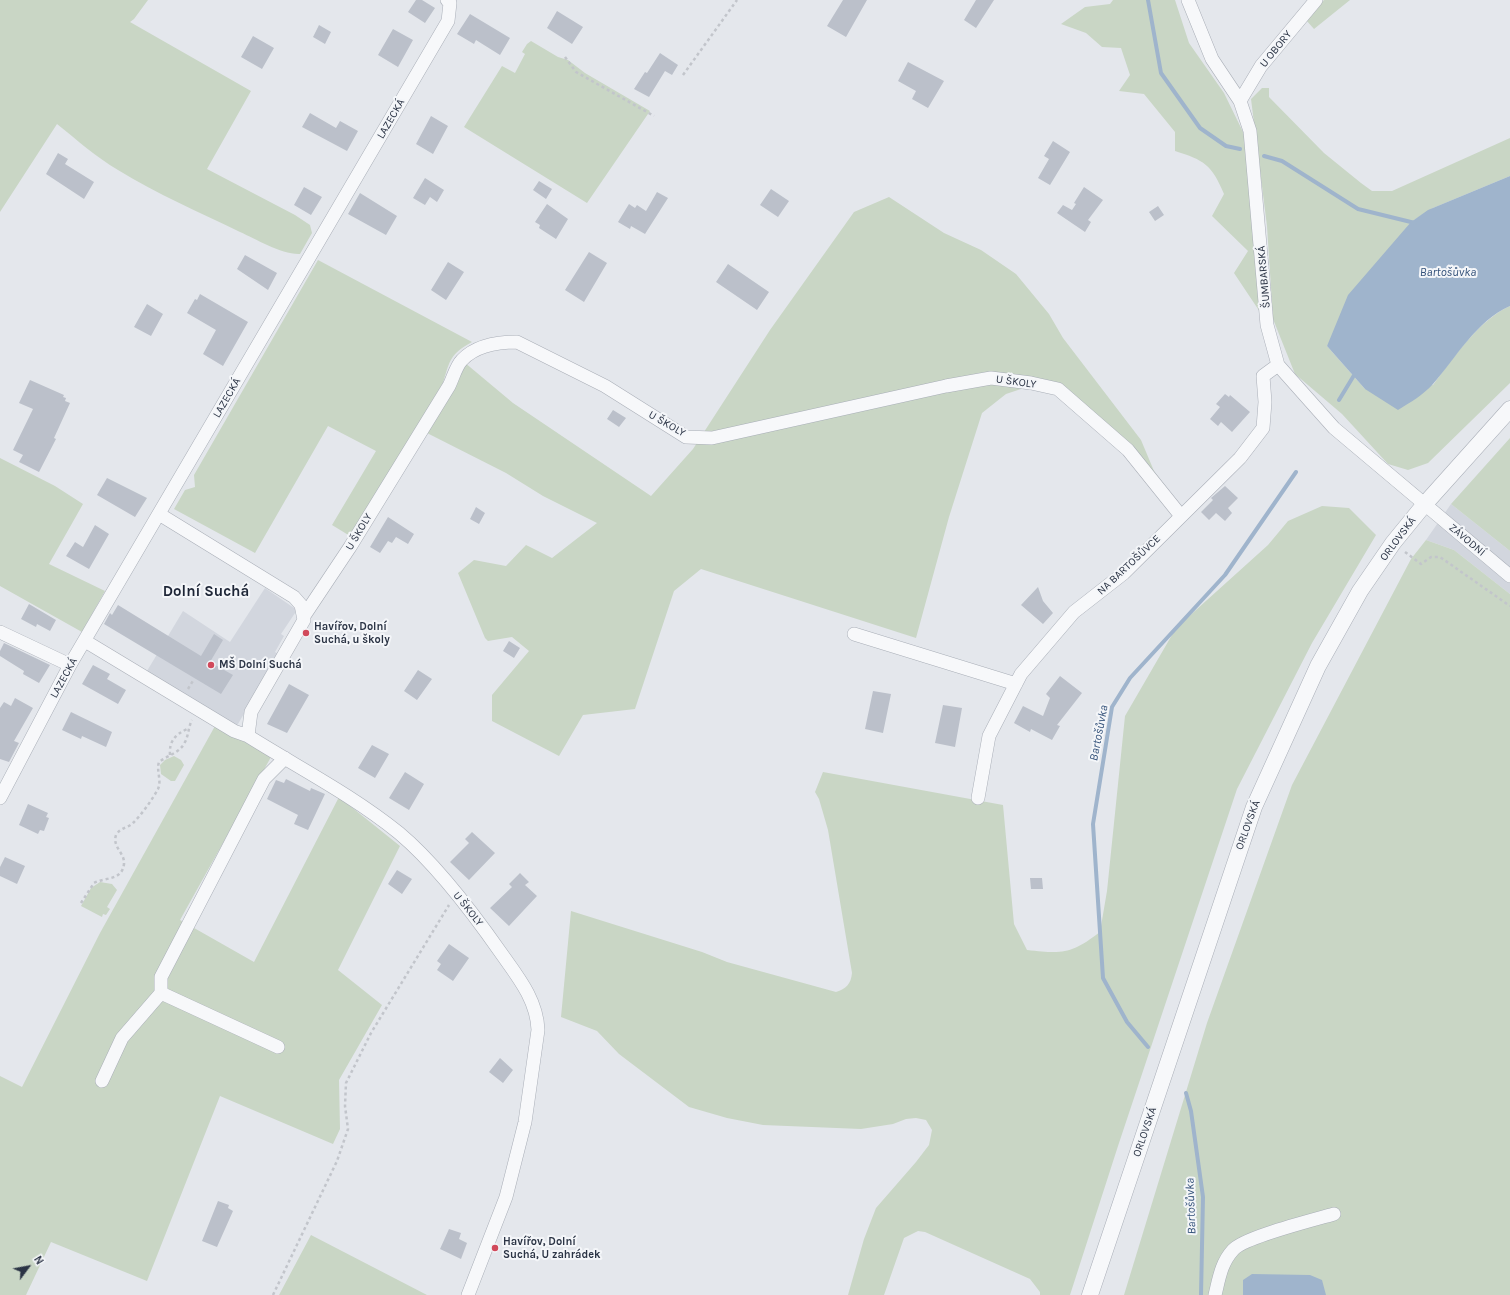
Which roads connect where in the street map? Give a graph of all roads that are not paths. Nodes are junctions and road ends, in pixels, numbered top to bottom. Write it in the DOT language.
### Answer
graph roads {
  1 [pos="447,0"];
  2 [pos="1188,0"];
  3 [pos="1316,0"];
  4 [pos="1240,102"];
  5 [pos="1278,365"];
  6 [pos="1510,409"];
  7 [pos="1424,505"];
  8 [pos="159,514"];
  9 [pos="1181,516"];
  10 [pos="1510,576"];
  11 [pos="304,616"];
  12 [pos="0,632"];
  13 [pos="854,634"];
  14 [pos="85,641"];
  15 [pos="70,665"];
  16 [pos="1016,684"];
  17 [pos="248,736"];
  18 [pos="285,758"];
  19 [pos="0,798"];
  20 [pos="978,798"];
  21 [pos="161,993"];
  22 [pos="278,1047"];
  23 [pos="102,1081"];
  24 [pos="1334,1214"];
  25 [pos="468,1295"];
  26 [pos="1090,1295"];
  27 [pos="1215,1295"];
  1 -- 8 [label="street, LAZECKÁ"];
  2 -- 4 [label="street, ŠUMBARSKÁ"];
  3 -- 4 [label="street, U OBORY"];
  4 -- 5 [label="street, ŠUMBARSKÁ"];
  5 -- 7 [label="street, ŠUMBARSKÁ"];
  5 -- 9 [label="street, NA BARTOŠŮVCE"];
  6 -- 7 [label="street, ORLOVSKÁ"];
  7 -- 10 [label="street, ZÁVODNÍ"];
  7 -- 26 [label="street, ORLOVSKÁ"];
  8 -- 11 [label="street"];
  8 -- 14 [label="street, LAZECKÁ"];
  9 -- 11 [label="street, U ŠKOLY"];
  9 -- 16 [label="street, NA BARTOŠŮVCE"];
  11 -- 17 [label="street, U ŠKOLY"];
  12 -- 15 [label="street"];
  13 -- 16 [label="street"];
  14 -- 15 [label="street, LAZECKÁ"];
  14 -- 17 [label="street"];
  15 -- 19 [label="street, LAZECKÁ"];
  16 -- 20 [label="street, NA BARTOŠŮVCE"];
  17 -- 18 [label="street, U ŠKOLY"];
  18 -- 21 [label="street"];
  18 -- 25 [label="street, U ŠKOLY"];
  21 -- 22 [label="street"];
  21 -- 23 [label="street"];
  24 -- 27 [label="street"];
}
